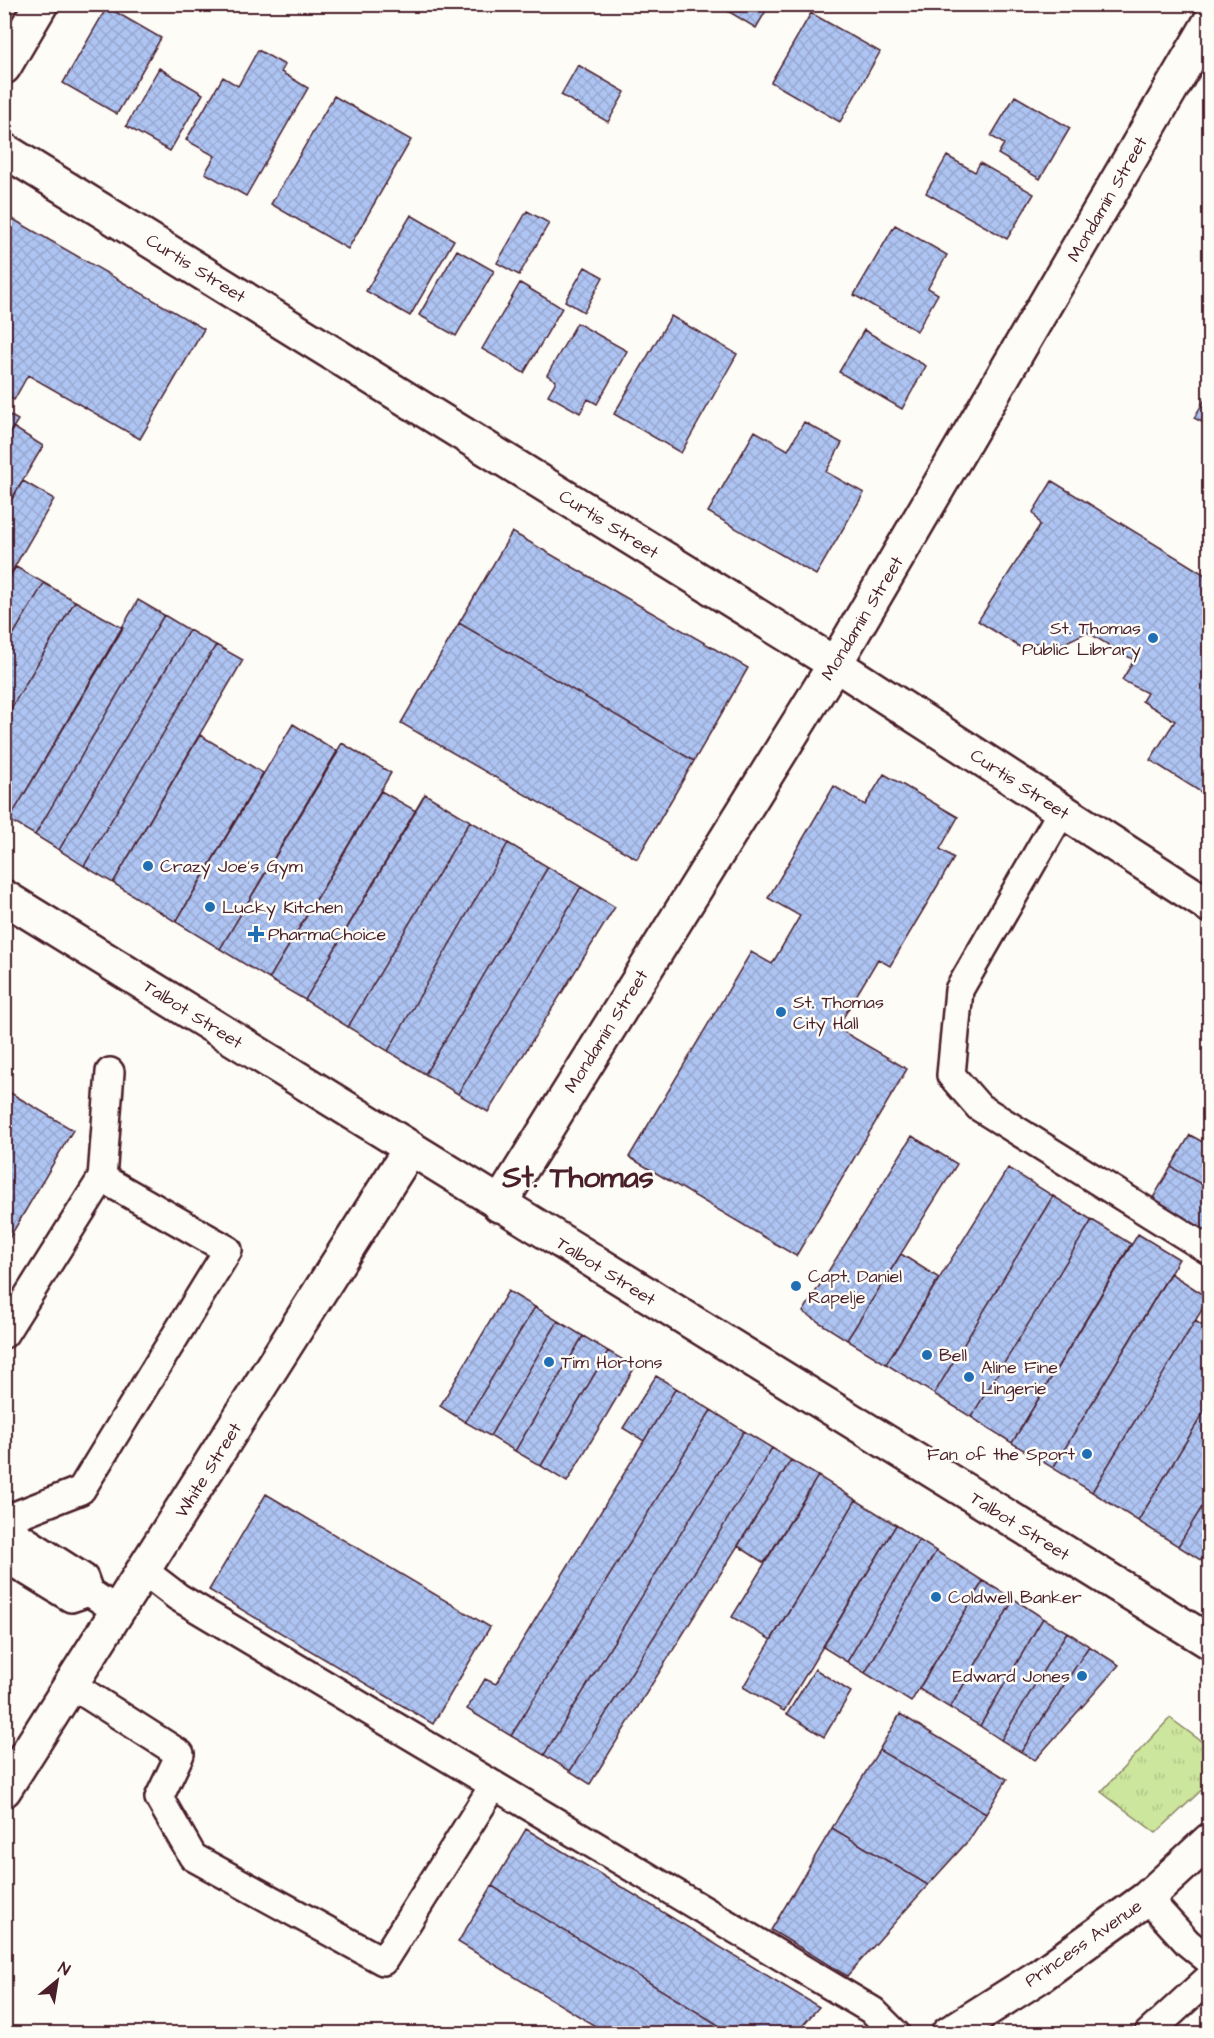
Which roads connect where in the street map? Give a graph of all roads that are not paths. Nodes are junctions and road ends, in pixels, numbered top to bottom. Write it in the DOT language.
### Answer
graph roads {
  1 [pos="41,4"];
  2 [pos="1209,22"];
  3 [pos="4,67"];
  4 [pos="4,150"];
  5 [pos="836,664"];
  6 [pos="1062,811"];
  7 [pos="4,897"];
  8 [pos="1209,906"];
  9 [pos="110,1072"];
  10 [pos="410,1149"];
  11 [pos="102,1178"];
  12 [pos="499,1205"];
  13 [pos="1209,1251"];
  14 [pos="4,1334"];
  15 [pos="4,1520"];
  16 [pos="4,1536"];
  17 [pos="4,1557"];
  18 [pos="144,1571"];
  19 [pos="89,1592"];
  20 [pos="118,1611"];
  21 [pos="1209,1642"];
  22 [pos="72,1685"];
  23 [pos="7,1782"];
  24 [pos="494,1785"];
  25 [pos="1209,1840"];
  26 [pos="1147,1898"];
  27 [pos="1209,1960"];
  28 [pos="1209,1977"];
  29 [pos="896,2034"];
  30 [pos="948,2034"];
  31 [pos="1148,2034"];
  1 -- 3 [label="street"];
  2 -- 5 [label="street, Mondamin Street"];
  4 -- 5 [label="street, Curtis Street"];
  5 -- 6 [label="street, Curtis Street"];
  5 -- 12 [label="street, Mondamin Street"];
  6 -- 8 [label="street, Curtis Street"];
  6 -- 13 [label="lane"];
  7 -- 10 [label="street, Talbot Street"];
  9 -- 11 [label="lane"];
  10 -- 12 [label="street, Talbot Street"];
  10 -- 18 [label="street, White Street"];
  11 -- 14 [label="lane"];
  11 -- 15 [label="lane"];
  12 -- 21 [label="street, Talbot Street"];
  16 -- 19 [label="lane"];
  17 -- 19 [label="lane"];
  18 -- 20 [label="street, White Street"];
  18 -- 24 [label="lane"];
  19 -- 20 [label="lane"];
  20 -- 22 [label="street, White Street"];
  22 -- 23 [label="street, White Street"];
  22 -- 24 [label="lane"];
  24 -- 29 [label="lane"];
  25 -- 26 [label="street, Princess Avenue"];
  26 -- 27 [label="lane"];
  26 -- 30 [label="street, Princess Avenue"];
  28 -- 31 [label="lane"];
}
